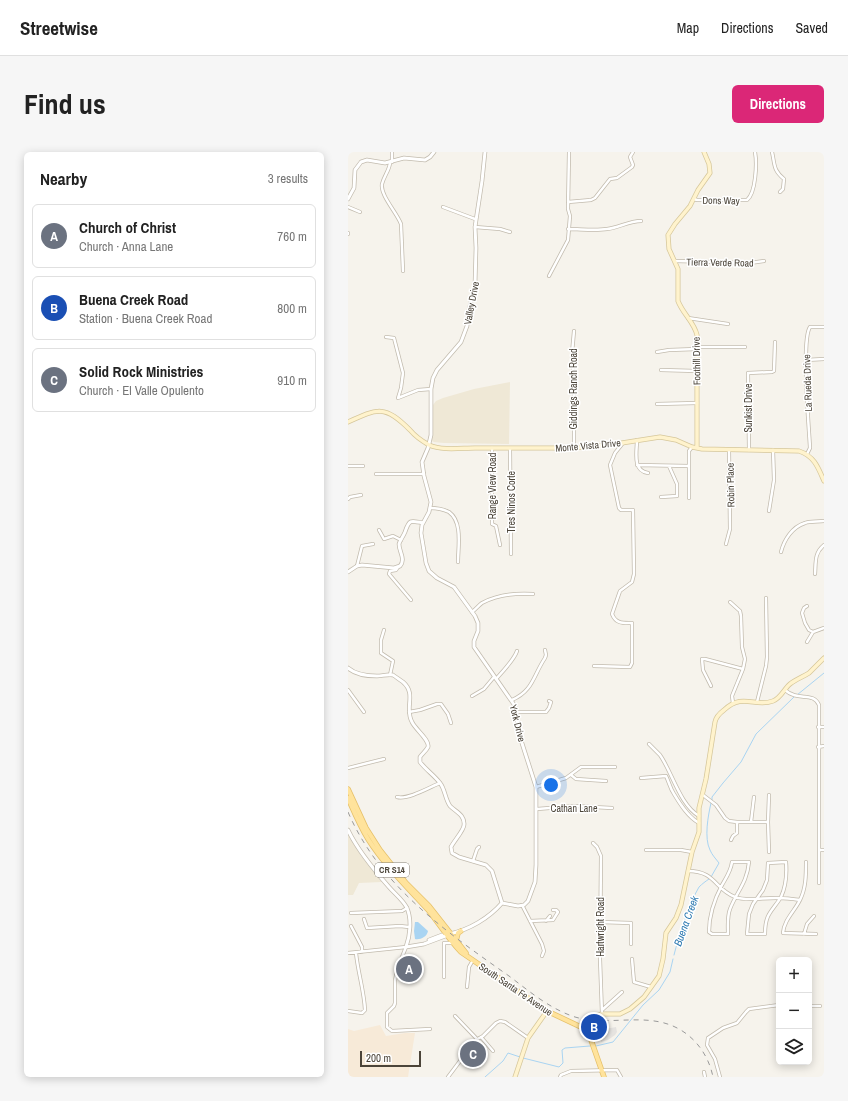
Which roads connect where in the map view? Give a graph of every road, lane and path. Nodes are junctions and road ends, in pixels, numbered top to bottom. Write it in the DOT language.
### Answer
graph roads {
  1 [pos="392,152"];
  2 [pos="434,152"];
  3 [pos="485,152"];
  4 [pos="569,152"];
  5 [pos="633,152"];
  6 [pos="704,152"];
  7 [pos="755,152"];
  8 [pos="772,152"];
  9 [pos="391,163"];
  10 [pos="780,192"];
  11 [pos="694,198"];
  12 [pos="348,199"];
  13 [pos="568,202"];
  14 [pos="348,207"];
  15 [pos="443,207"];
  16 [pos="360,212"];
  17 [pos="476,219"];
  18 [pos="640,221"];
  19 [pos="475,227"];
  20 [pos="568,229"];
  21 [pos="510,232"];
  22 [pos="675,261"];
  23 [pos="764,261"];
  24 [pos="403,271"];
  25 [pos="549,276"];
  26 [pos="688,318"];
  27 [pos="728,324"];
  28 [pos="824,327"];
  29 [pos="574,331"];
  30 [pos="386,337"];
  31 [pos="775,342"];
  32 [pos="745,347"];
  33 [pos="697,349"];
  34 [pos="657,352"];
  35 [pos="824,359"];
  36 [pos="806,360"];
  37 [pos="661,370"];
  38 [pos="697,371"];
  39 [pos="431,389"];
  40 [pos="697,403"];
  41 [pos="657,404"];
  42 [pos="348,422"];
  43 [pos="637,439"];
  44 [pos="624,442"];
  45 [pos="428,444"];
  46 [pos="492,447"];
  47 [pos="692,447"];
  48 [pos="574,448"];
  49 [pos="697,448"];
  50 [pos="510,449"];
  51 [pos="729,450"];
  52 [pos="749,450"];
  53 [pos="773,450"];
  54 [pos="807,454"];
  55 [pos="637,465"];
  56 [pos="666,465"];
  57 [pos="348,466"];
  58 [pos="363,466"];
  59 [pos="689,466"];
  60 [pos="648,473"];
  61 [pos="376,474"];
  62 [pos="424,474"];
  63 [pos="824,481"];
  64 [pos="361,495"];
  65 [pos="661,497"];
  66 [pos="689,498"];
  67 [pos="348,499"];
  68 [pos="430,508"];
  69 [pos="769,511"];
  70 [pos="824,521"];
  71 [pos="424,522"];
  72 [pos="379,530"];
  73 [pos="401,540"];
  74 [pos="373,544"];
  75 [pos="726,544"];
  76 [pos="500,545"];
  77 [pos="824,545"];
  78 [pos="781,552"];
  79 [pos="510,554"];
  80 [pos="458,562"];
  81 [pos="357,566"];
  82 [pos="398,567"];
  83 [pos="348,572"];
  84 [pos="815,574"];
  85 [pos="534,594"];
  86 [pos="766,598"];
  87 [pos="411,600"];
  88 [pos="730,602"];
  89 [pos="807,606"];
  90 [pos="472,612"];
  91 [pos="824,628"];
  92 [pos="384,630"];
  93 [pos="812,632"];
  94 [pos="807,642"];
  95 [pos="545,650"];
  96 [pos="517,651"];
  97 [pos="824,658"];
  98 [pos="594,666"];
  99 [pos="348,668"];
  100 [pos="743,669"];
  101 [pos="390,675"];
  102 [pos="495,678"];
  103 [pos="711,686"];
  104 [pos="348,690"];
  105 [pos="785,690"];
  106 [pos="472,696"];
  107 [pos="512,700"];
  108 [pos="549,701"];
  109 [pos="757,702"];
  110 [pos="733,703"];
  111 [pos="364,712"];
  112 [pos="409,712"];
  113 [pos="517,712"];
  114 [pos="451,723"];
  115 [pos="818,727"];
  116 [pos="824,727"];
  117 [pos="649,744"];
  118 [pos="824,746"];
  119 [pos="818,747"];
  120 [pos="384,759"];
  121 [pos="615,767"];
  122 [pos="348,768"];
  123 [pos="571,775"];
  124 [pos="640,778"];
  125 [pos="606,781"];
  126 [pos="440,783"];
  127 [pos="536,787"];
  128 [pos="348,789"];
  129 [pos="703,795"];
  130 [pos="769,795"];
  131 [pos="397,797"];
  132 [pos="754,797"];
  133 [pos="348,798"];
  134 [pos="612,808"];
  135 [pos="537,809"];
  136 [pos="699,816"];
  137 [pos="736,822"];
  138 [pos="751,822"];
  139 [pos="768,822"];
  140 [pos="699,823"];
  141 [pos="348,830"];
  142 [pos="732,840"];
  143 [pos="593,842"];
  144 [pos="479,847"];
  145 [pos="646,850"];
  146 [pos="819,850"];
  147 [pos="824,850"];
  148 [pos="692,852"];
  149 [pos="769,852"];
  150 [pos="473,861"];
  151 [pos="806,862"];
  152 [pos="688,870"];
  153 [pos="819,883"];
  154 [pos="720,887"];
  155 [pos="736,897"];
  156 [pos="758,898"];
  157 [pos="780,898"];
  158 [pos="800,900"];
  159 [pos="502,903"];
  160 [pos="522,905"];
  161 [pos="407,908"];
  162 [pos="553,910"];
  163 [pos="351,913"];
  164 [pos="550,916"];
  165 [pos="814,916"];
  166 [pos="364,918"];
  167 [pos="530,921"];
  168 [pos="546,921"];
  169 [pos="600,922"];
  170 [pos="351,926"];
  171 [pos="410,927"];
  172 [pos="461,931"];
  173 [pos="448,934"];
  174 [pos="804,934"];
  175 [pos="816,934"];
  176 [pos="439,939"];
  177 [pos="454,942"];
  178 [pos="444,943"];
  179 [pos="422,944"];
  180 [pos="631,944"];
  181 [pos="406,948"];
  182 [pos="362,952"];
  183 [pos="348,953"];
  184 [pos="356,953"];
  185 [pos="542,956"];
  186 [pos="473,959"];
  187 [pos="632,959"];
  188 [pos="444,977"];
  189 [pos="467,987"];
  190 [pos="652,987"];
  191 [pos="622,992"];
  192 [pos="776,1005"];
  193 [pos="812,1006"];
  194 [pos="820,1006"];
  195 [pos="547,1010"];
  196 [pos="348,1012"];
  197 [pos="602,1012"];
  198 [pos="455,1016"];
  199 [pos="583,1028"];
  200 [pos="430,1029"];
  201 [pos="481,1037"];
  202 [pos="476,1038"];
  203 [pos="528,1038"];
  204 [pos="493,1051"];
  205 [pos="601,1070"];
  206 [pos="704,1072"];
  207 [pos="448,1077"];
  208 [pos="515,1077"];
  209 [pos="560,1077"];
  210 [pos="604,1077"];
  211 [pos="621,1077"];
  212 [pos="705,1077"];
  213 [pos="720,1077"];
  1 -- 9 [label="street"];
  2 -- 9 [label="street"];
  3 -- 17 [label="street, Valley Drive"];
  4 -- 13 [label="street"];
  5 -- 13 [label="street"];
  6 -- 11 [label="main road, Foothill Drive"];
  7 -- 11 [label="street, Dons Way"];
  8 -- 10 [label="street"];
  9 -- 12 [label="street"];
  9 -- 24 [label="street"];
  11 -- 22 [label="main road, Foothill Drive"];
  13 -- 20 [label="street"];
  14 -- 16 [label="street"];
  15 -- 17 [label="street"];
  17 -- 19 [label="street, Valley Drive"];
  18 -- 20 [label="street"];
  19 -- 21 [label="street"];
  19 -- 39 [label="street, Valley Drive"];
  20 -- 25 [label="street"];
  22 -- 23 [label="street, Tierra Verde Road"];
  22 -- 26 [label="main road, Foothill Drive"];
  26 -- 27 [label="street"];
  26 -- 33 [label="main road, Foothill Drive"];
  28 -- 36 [label="street, La Rueda Drive"];
  29 -- 48 [label="street, Giddings Ranch Road"];
  30 -- 39 [label="street"];
  31 -- 52 [label="street, Sunkist Drive"];
  32 -- 33 [label="street"];
  33 -- 34 [label="street"];
  33 -- 38 [label="main road, Foothill Drive"];
  35 -- 36 [label="street"];
  36 -- 54 [label="street, La Rueda Drive"];
  37 -- 38 [label="street"];
  38 -- 40 [label="main road, Foothill Drive"];
  39 -- 45 [label="street, Valley Drive"];
  40 -- 41 [label="street"];
  40 -- 49 [label="main road, Foothill Drive"];
  42 -- 45 [label="main road, Monte Vista Drive"];
  43 -- 44 [label="main road, Monte Vista Drive"];
  43 -- 47 [label="main road, Monte Vista Drive"];
  43 -- 55 [label="street"];
  44 -- 48 [label="main road, Monte Vista Drive"];
  44 -- 98 [label="street"];
  45 -- 46 [label="main road, Monte Vista Drive"];
  45 -- 62 [label="street, York Drive"];
  46 -- 50 [label="main road, Monte Vista Drive"];
  46 -- 76 [label="street, Range View Road"];
  47 -- 49 [label="main road, Monte Vista Drive"];
  47 -- 59 [label="street"];
  48 -- 50 [label="main road, Monte Vista Drive"];
  49 -- 51 [label="main road, Monte Vista Drive"];
  50 -- 79 [label="street, Tres Ninos Corte"];
  51 -- 52 [label="main road, Monte Vista Drive"];
  51 -- 75 [label="street, Robin Place"];
  52 -- 53 [label="main road, Monte Vista Drive"];
  53 -- 54 [label="main road, Monte Vista Drive"];
  53 -- 69 [label="street"];
  54 -- 63 [label="main road"];
  55 -- 56 [label="street"];
  55 -- 60 [label="street"];
  56 -- 59 [label="street"];
  56 -- 65 [label="street"];
  57 -- 58 [label="street"];
  59 -- 66 [label="street"];
  61 -- 62 [label="street"];
  62 -- 68 [label="street, York Drive"];
  64 -- 67 [label="street"];
  68 -- 71 [label="street, York Drive"];
  68 -- 80 [label="street"];
  70 -- 78 [label="street"];
  71 -- 73 [label="street"];
  71 -- 90 [label="street, York Drive"];
  72 -- 73 [label="street"];
  73 -- 82 [label="street"];
  74 -- 81 [label="street"];
  77 -- 84 [label="street"];
  81 -- 82 [label="street"];
  81 -- 83 [label="street"];
  82 -- 87 [label="street"];
  85 -- 90 [label="street"];
  86 -- 109 [label="street"];
  88 -- 100 [label="street"];
  89 -- 93 [label="street"];
  90 -- 102 [label="street, York Drive"];
  91 -- 93 [label="street"];
  92 -- 101 [label="street"];
  93 -- 94 [label="street"];
  95 -- 107 [label="street"];
  96 -- 102 [label="street"];
  97 -- 105 [label="main road"];
  99 -- 101 [label="street"];
  100 -- 103 [label="street"];
  100 -- 110 [label="street"];
  101 -- 112 [label="street"];
  102 -- 106 [label="street"];
  102 -- 107 [label="street, York Drive"];
  104 -- 111 [label="street"];
  105 -- 109 [label="main road"];
  105 -- 115 [label="street"];
  107 -- 113 [label="street, York Drive"];
  108 -- 113 [label="street"];
  109 -- 110 [label="main road"];
  110 -- 129 [label="main road"];
  112 -- 114 [label="street"];
  112 -- 126 [label="street"];
  113 -- 127 [label="street, York Drive"];
  115 -- 116 [label="street"];
  115 -- 119 [label="street"];
  117 -- 136 [label="street"];
  118 -- 119 [label="street"];
  119 -- 146 [label="street"];
  120 -- 122 [label="street"];
  121 -- 123 [label="street"];
  123 -- 125 [label="street"];
  123 -- 127 [label="street"];
  124 -- 140 [label="street"];
  126 -- 131 [label="street"];
  126 -- 150 [label="street"];
  127 -- 135 [label="street, York Drive"];
  128 -- 173 [label="main road, South Santa Fe Avenue / CR S14"];
  129 -- 136 [label="main road"];
  129 -- 137 [label="street"];
  130 -- 139 [label="street"];
  132 -- 138 [label="street"];
  133 -- 173 [label="main road, CR S14"];
  134 -- 135 [label="street, Cathan Lane"];
  135 -- 160 [label="street, York Drive"];
  136 -- 140 [label="main road"];
  137 -- 138 [label="street"];
  137 -- 142 [label="street"];
  138 -- 139 [label="street"];
  139 -- 149 [label="street"];
  140 -- 148 [label="main road"];
  141 -- 161 [label="street"];
  143 -- 169 [label="street, Hartwright Road"];
  144 -- 150 [label="street"];
  145 -- 148 [label="street"];
  146 -- 147 [label="street"];
  146 -- 153 [label="street"];
  148 -- 152 [label="main road"];
  150 -- 159 [label="street"];
  151 -- 158 [label="street"];
  152 -- 154 [label="street"];
  152 -- 190 [label="main road"];
  154 -- 155 [label="street"];
  154 -- 155 [label="street"];
  154 -- 155 [label="street"];
  155 -- 156 [label="street"];
  156 -- 157 [label="street"];
  156 -- 157 [label="street"];
  156 -- 157 [label="street"];
  157 -- 158 [label="street"];
  158 -- 174 [label="street"];
  159 -- 160 [label="street"];
  159 -- 172 [label="street"];
  160 -- 167 [label="street"];
  161 -- 163 [label="street"];
  161 -- 171 [label="street"];
  162 -- 168 [label="street"];
  164 -- 168 [label="street"];
  165 -- 174 [label="street"];
  166 -- 171 [label="street"];
  167 -- 168 [label="street"];
  167 -- 185 [label="street"];
  169 -- 180 [label="street"];
  169 -- 197 [label="street, Hartwright Road"];
  170 -- 182 [label="street"];
  171 -- 181 [label="street"];
  172 -- 173 [label="street"];
  172 -- 177 [label="main road"];
  173 -- 176 [label="street"];
  173 -- 177 [label="main road, South Santa Fe Avenue / CR S14"];
  173 -- 179 [label="street"];
  174 -- 175 [label="street"];
  176 -- 178 [label="street"];
  176 -- 179 [label="street"];
  177 -- 178 [label="street"];
  177 -- 186 [label="main road, South Santa Fe Avenue / CR S14"];
  178 -- 188 [label="street"];
  179 -- 181 [label="street"];
  181 -- 182 [label="street"];
  181 -- 200 [label="street"];
  182 -- 184 [label="street"];
  183 -- 184 [label="street"];
  184 -- 196 [label="street"];
  186 -- 189 [label="street"];
  186 -- 195 [label="main road, South Santa Fe Avenue / CR S14"];
  187 -- 190 [label="street"];
  190 -- 197 [label="main road"];
  191 -- 197 [label="street"];
  192 -- 213 [label="street"];
  193 -- 194 [label="street"];
  195 -- 199 [label="main road, South Santa Fe Avenue / CR S14"];
  195 -- 203 [label="main road"];
  197 -- 199 [label="main road"];
  198 -- 202 [label="street"];
  199 -- 205 [label="main road"];
  201 -- 202 [label="street"];
  201 -- 203 [label="street"];
  201 -- 204 [label="street"];
  202 -- 207 [label="street"];
  203 -- 208 [label="main road"];
  205 -- 209 [label="street"];
  205 -- 210 [label="main road"];
  205 -- 211 [label="street"];
  206 -- 212 [label="street"];
}
